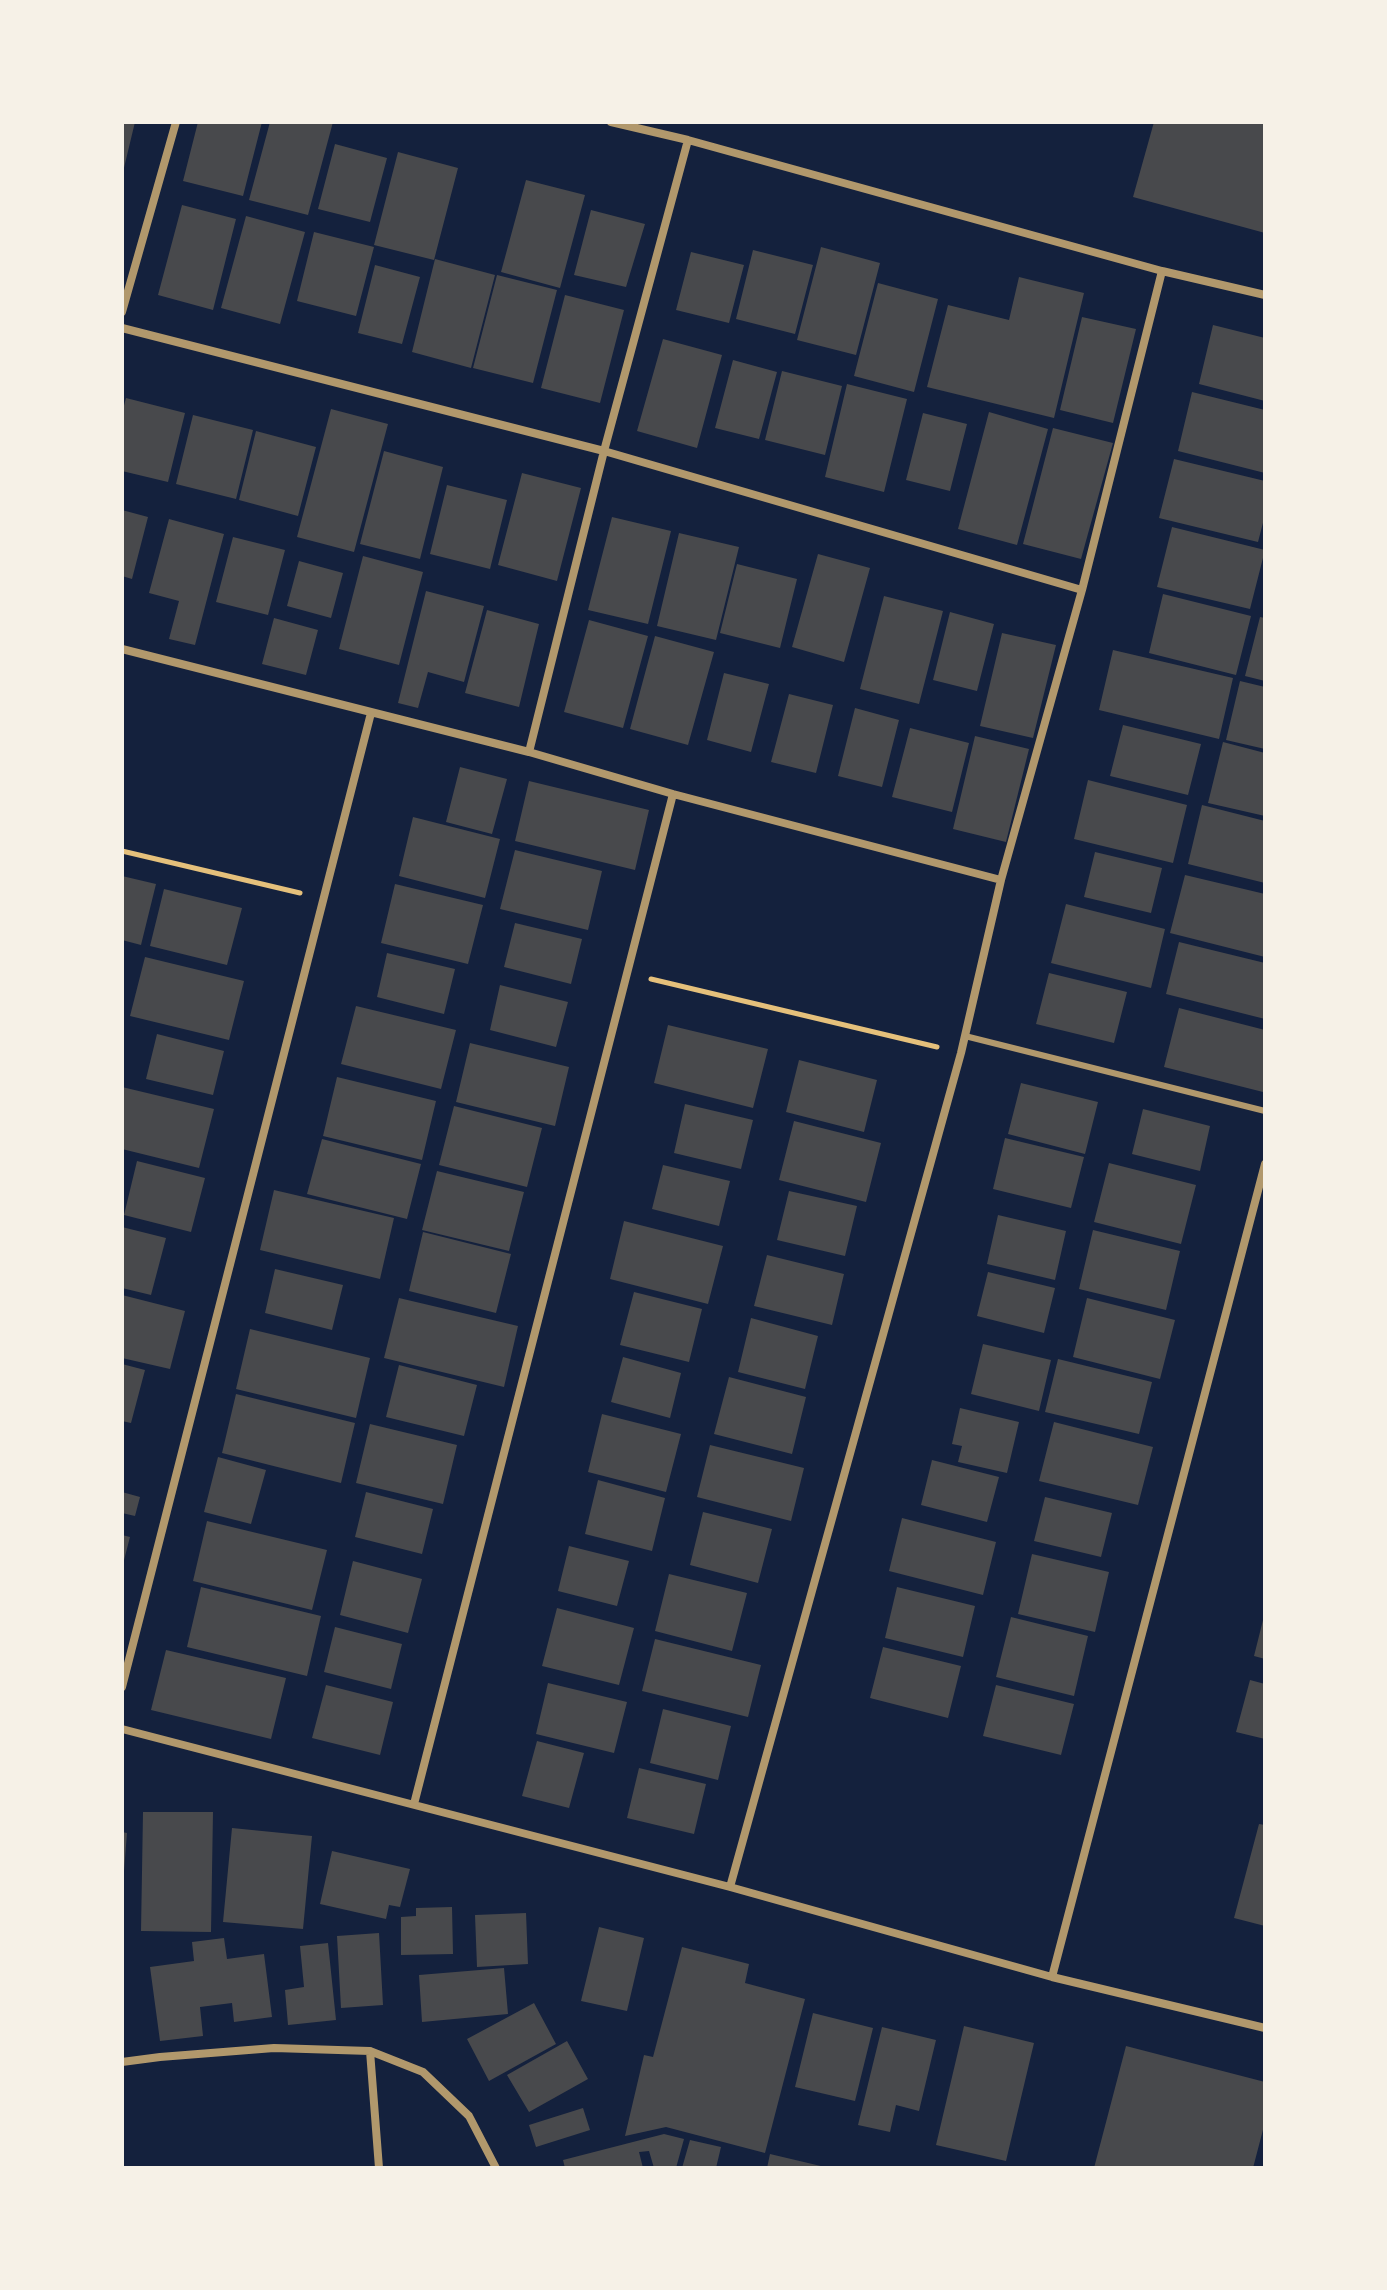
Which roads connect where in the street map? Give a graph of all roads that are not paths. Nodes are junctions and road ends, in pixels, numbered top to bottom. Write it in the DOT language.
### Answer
graph roads {
  1 [pos="176,122"];
  2 [pos="611,122"];
  3 [pos="688,140"];
  4 [pos="1162,271"];
  5 [pos="1265,295"];
  6 [pos="122,312"];
  7 [pos="122,328"];
  8 [pos="604,451"];
  9 [pos="1082,590"];
  10 [pos="122,649"];
  11 [pos="371,713"];
  12 [pos="529,752"];
  13 [pos="673,794"];
  14 [pos="1001,880"];
  15 [pos="965,1036"];
  16 [pos="1265,1111"];
  17 [pos="1265,1164"];
  18 [pos="122,1687"];
  19 [pos="122,1729"];
  20 [pos="414,1804"];
  21 [pos="730,1887"];
  22 [pos="1052,1977"];
  23 [pos="1265,2028"];
  24 [pos="370,2051"];
  25 [pos="122,2062"];
  26 [pos="379,2168"];
  27 [pos="496,2168"];
  1 -- 6 [label="street"];
  2 -- 3 [label="street"];
  3 -- 4 [label="street"];
  3 -- 8 [label="street"];
  4 -- 5 [label="street"];
  4 -- 9 [label="street"];
  7 -- 8 [label="street"];
  8 -- 9 [label="street"];
  8 -- 12 [label="street"];
  9 -- 14 [label="street"];
  10 -- 11 [label="street"];
  11 -- 12 [label="street"];
  11 -- 18 [label="street"];
  12 -- 13 [label="street"];
  13 -- 14 [label="street"];
  13 -- 20 [label="street"];
  14 -- 15 [label="street"];
  15 -- 16 [label="lane"];
  15 -- 21 [label="street"];
  17 -- 22 [label="street"];
  19 -- 20 [label="street"];
  20 -- 21 [label="street"];
  21 -- 22 [label="street"];
  22 -- 23 [label="street"];
  24 -- 25 [label="street"];
  24 -- 26 [label="street"];
  24 -- 27 [label="street"];
}
